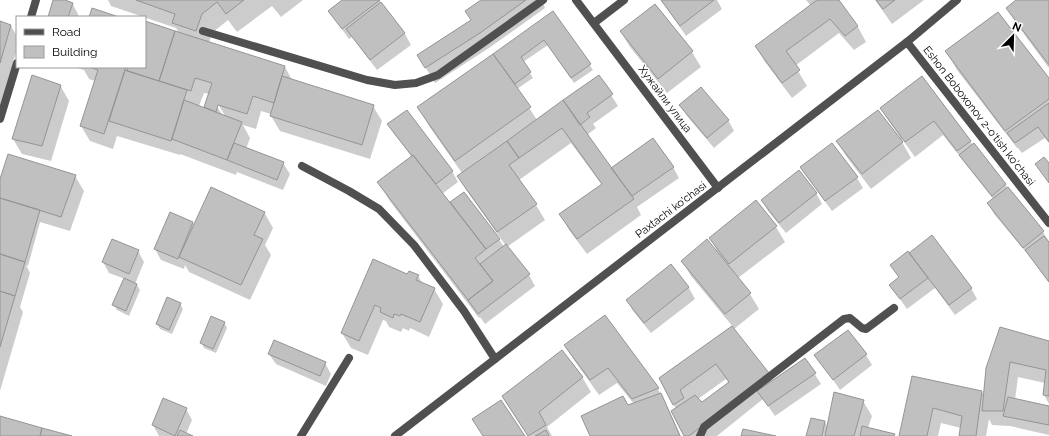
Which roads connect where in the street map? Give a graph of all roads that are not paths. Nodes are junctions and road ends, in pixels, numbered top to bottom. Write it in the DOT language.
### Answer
graph roads {
  1 [pos="36,0"];
  2 [pos="543,0"];
  3 [pos="576,0"];
  4 [pos="624,0"];
  5 [pos="958,0"];
  6 [pos="31,16"];
  7 [pos="594,23"];
  8 [pos="203,31"];
  9 [pos="907,42"];
  10 [pos="16,66"];
  11 [pos="0,119"];
  12 [pos="302,166"];
  13 [pos="718,188"];
  14 [pos="1049,223"];
  15 [pos="894,308"];
  16 [pos="349,358"];
  17 [pos="495,359"];
  18 [pos="304,435"];
  19 [pos="395,436"];
  20 [pos="700,436"];
  1 -- 6 [label="street"];
  2 -- 8 [label="street"];
  3 -- 7 [label="street, Хужайли улица"];
  4 -- 7 [label="street"];
  5 -- 9 [label="street, Paxtachi ko'chasi"];
  7 -- 13 [label="street, Хужайли улица"];
  9 -- 13 [label="street, Paxtachi ko'chasi"];
  9 -- 14 [label="street, Eshon Boboxonov 2-o'tish ko'chasi"];
  10 -- 11 [label="street"];
  12 -- 17 [label="street"];
  13 -- 17 [label="street, Paxtachi ko'chasi"];
  15 -- 20 [label="street"];
  16 -- 18 [label="street"];
  17 -- 19 [label="street, Paxtachi ko'chasi"];
}
